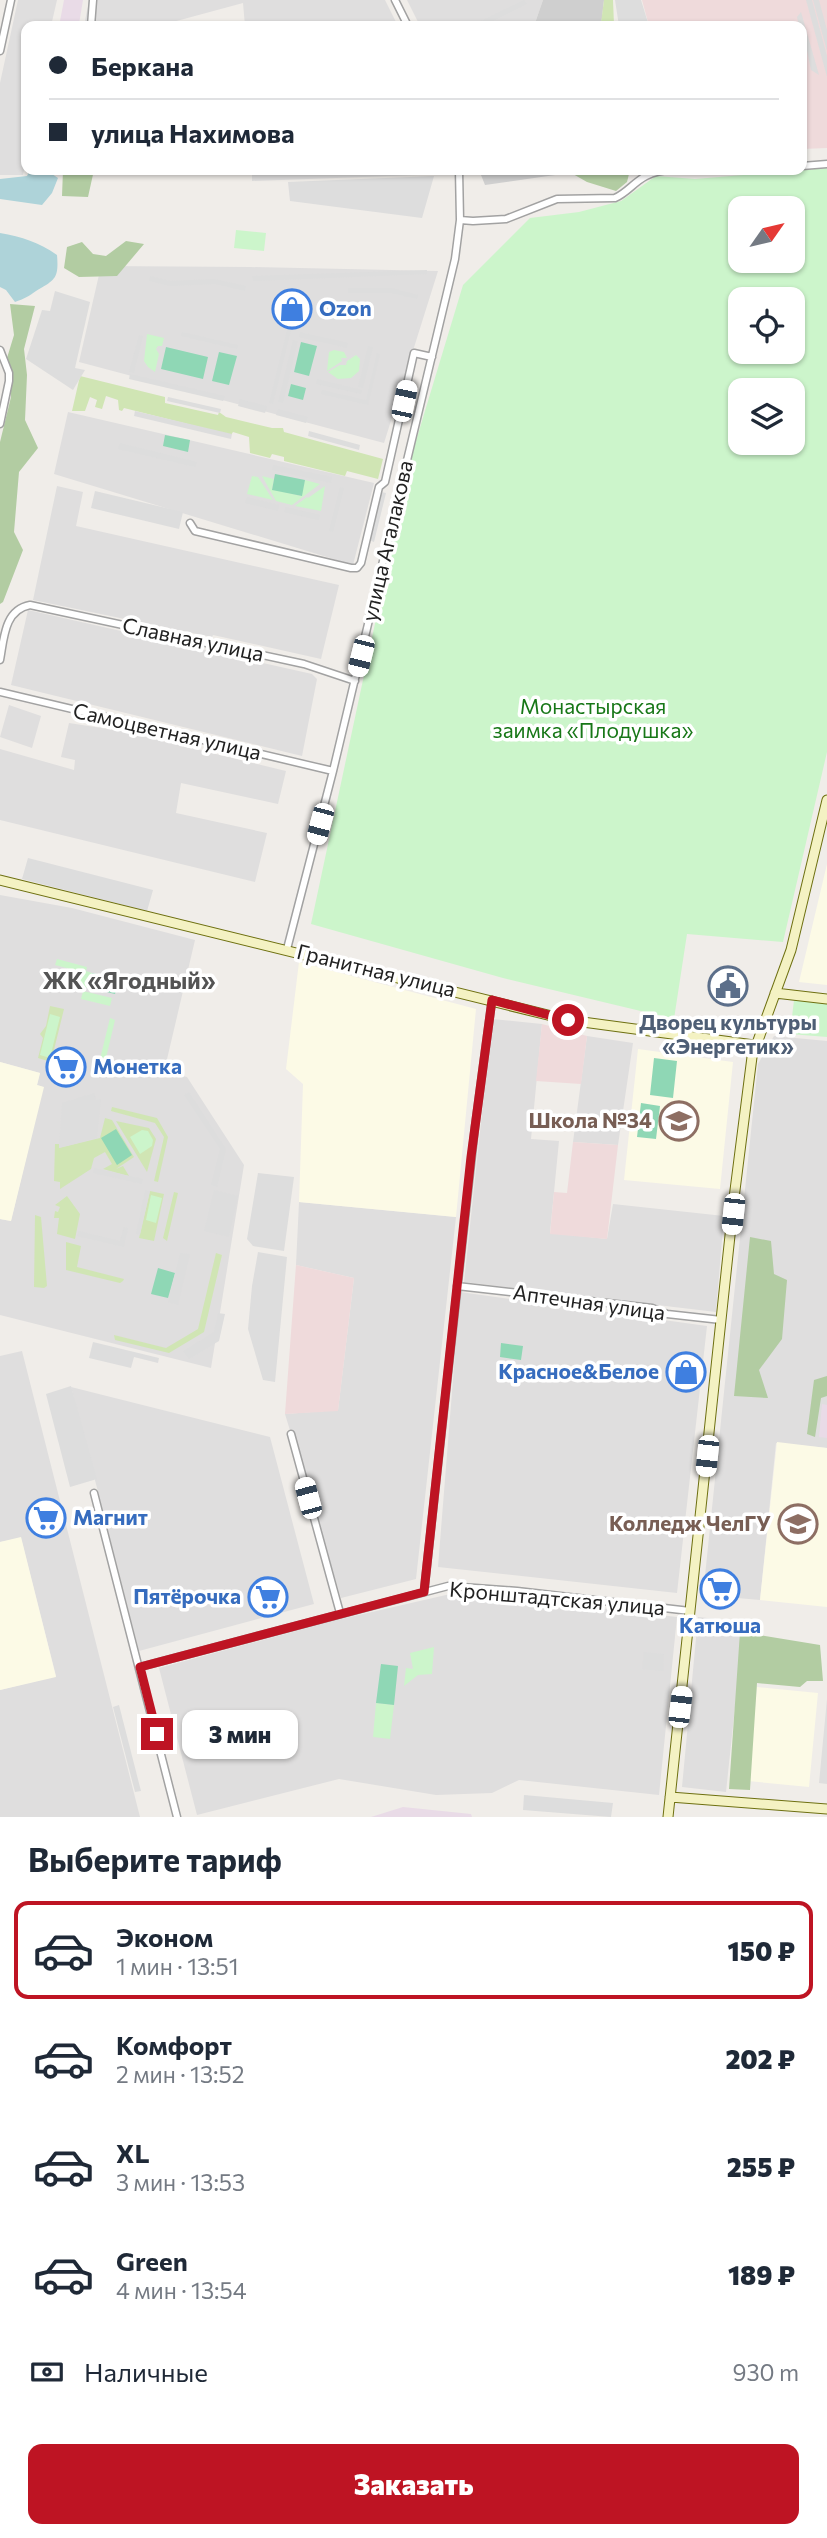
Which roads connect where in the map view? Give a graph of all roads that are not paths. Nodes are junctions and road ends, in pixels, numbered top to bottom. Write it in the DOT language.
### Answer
graph roads {
  1 [pos="10,0"];
  2 [pos="93,0"];
  3 [pos="395,0"];
  4 [pos="3,18"];
  5 [pos="92,21"];
  6 [pos="406,21"];
  7 [pos="0,51"];
  8 [pos="827,164"];
  9 [pos="807,166"];
  10 [pos="459,175"];
  11 [pos="651,175"];
  12 [pos="460,219"];
  13 [pos="0,351"];
  14 [pos="432,357"];
  15 [pos="0,424"];
  16 [pos="190,523"];
  17 [pos="0,660"];
  18 [pos="355,681"];
  19 [pos="0,692"];
  20 [pos="333,771"];
  21 [pos="827,800"];
  22 [pos="0,880"];
  23 [pos="287,949"];
  24 [pos="775,993"];
  25 [pos="827,999"];
  26 [pos="492,1000"];
  27 [pos="754,1045"];
  28 [pos="457,1286"];
  29 [pos="721,1320"];
  30 [pos="291,1434"];
  31 [pos="94,1493"];
  32 [pos="424,1592"];
  33 [pos="690,1611"];
  34 [pos="340,1613"];
  35 [pos="140,1667"];
  36 [pos="670,1797"];
  37 [pos="827,1809"];
  38 [pos="177,1817"];
  39 [pos="668,1817"];
  1 -- 4 [label="street"];
  2 -- 5 [label="street"];
  3 -- 6 [label="street"];
  4 -- 7 [label="street"];
  8 -- 9 [label="street"];
  10 -- 12 [label="street, улица Агалакова"];
  11 -- 12 [label="street"];
  12 -- 14 [label="street, улица Агалакова"];
  13 -- 15 [label="street"];
  14 -- 16 [label="street"];
  14 -- 18 [label="street, улица Агалакова"];
  17 -- 18 [label="street, Славная улица"];
  18 -- 20 [label="street, улица Агалакова"];
  19 -- 20 [label="street, Самоцветная улица"];
  20 -- 23 [label="street, улица Агалакова"];
  21 -- 24 [label="street"];
  22 -- 23 [label="street, Гранитная улица"];
  23 -- 26 [label="street, Гранитная улица"];
  24 -- 25 [label="street"];
  24 -- 27 [label="street"];
  26 -- 27 [label="street, Гранитная улица"];
  26 -- 28 [label="street"];
  27 -- 29 [label="street"];
  28 -- 29 [label="street, Аптечная улица"];
  28 -- 32 [label="street"];
  29 -- 33 [label="street"];
  30 -- 34 [label="street"];
  31 -- 35 [label="street"];
  32 -- 33 [label="street, Кронштадтская улица"];
  32 -- 34 [label="street, Кронштадтская улица"];
  33 -- 36 [label="street"];
  34 -- 35 [label="street, Кронштадтская улица"];
  35 -- 38 [label="street"];
  36 -- 37 [label="street"];
  36 -- 39 [label="street"];
}
